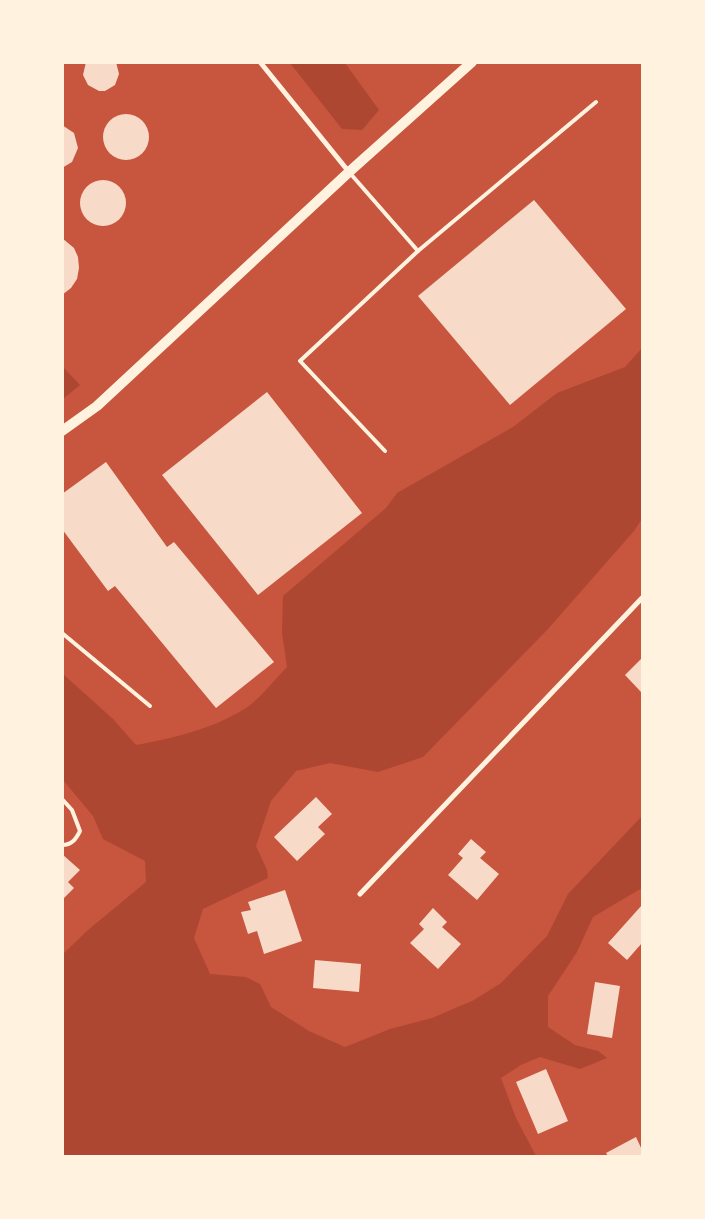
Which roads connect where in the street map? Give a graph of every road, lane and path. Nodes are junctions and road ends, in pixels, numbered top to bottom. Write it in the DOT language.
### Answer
graph roads {
  1 [pos="260,62"];
  2 [pos="472,62"];
  3 [pos="596,102"];
  4 [pos="349,172"];
  5 [pos="418,251"];
  6 [pos="62,430"];
  7 [pos="385,451"];
  8 [pos="642,598"];
  9 [pos="62,633"];
  10 [pos="150,706"];
  11 [pos="62,799"];
  12 [pos="62,845"];
  13 [pos="360,894"];
  1 -- 4 [label="street"];
  2 -- 4 [label="main road"];
  3 -- 5 [label="lane"];
  4 -- 5 [label="lane"];
  4 -- 6 [label="main road"];
  5 -- 7 [label="lane"];
  8 -- 13 [label="street"];
  9 -- 10 [label="lane"];
  11 -- 12 [label="lane"];
}
